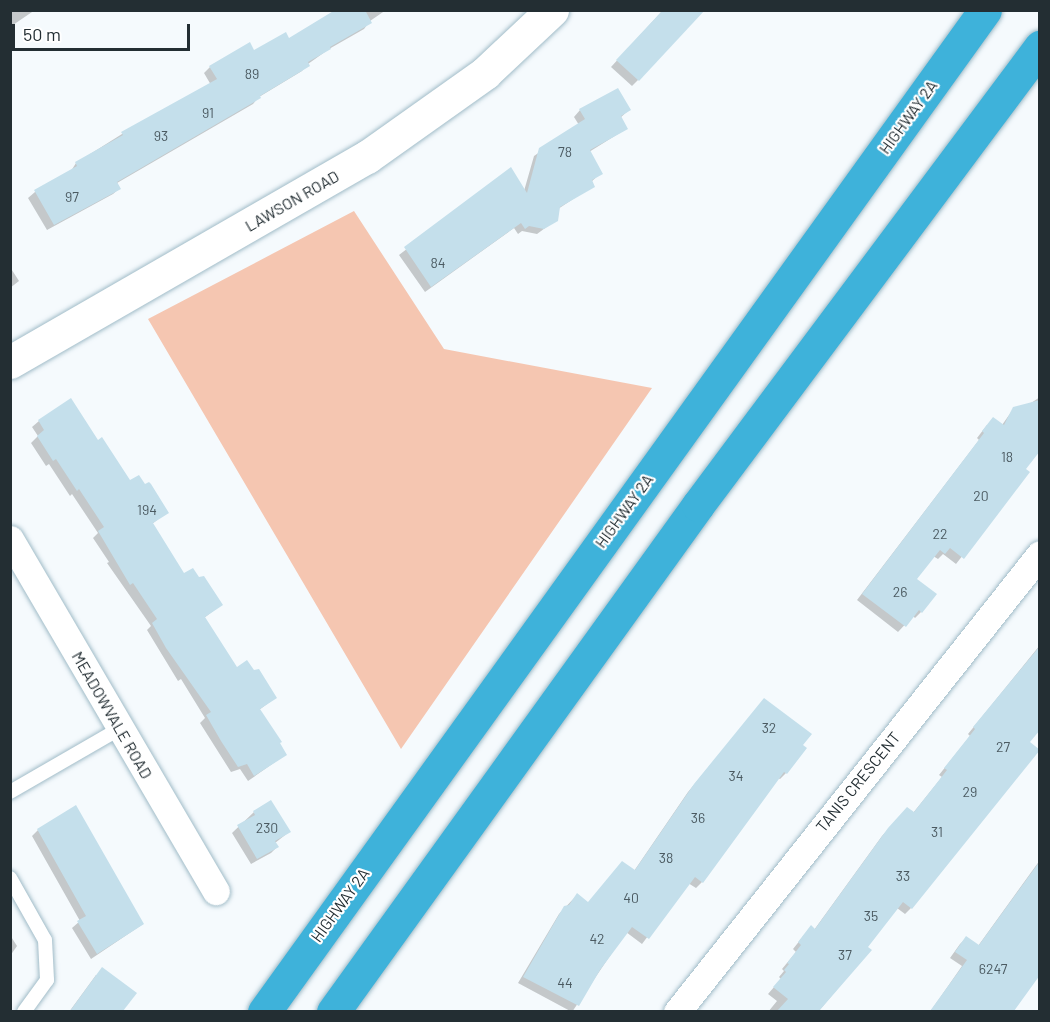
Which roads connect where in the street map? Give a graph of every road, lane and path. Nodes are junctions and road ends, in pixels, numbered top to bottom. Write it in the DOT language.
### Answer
graph roads {
  1 [pos="552,10"];
  2 [pos="984,10"];
  3 [pos="1040,47"];
  4 [pos="10,362"];
  5 [pos="10,539"];
  6 [pos="1040,554"];
  7 [pos="119,729"];
  8 [pos="10,792"];
  9 [pos="10,878"];
  10 [pos="216,891"];
  11 [pos="24,1011"];
  12 [pos="264,1011"];
  13 [pos="333,1011"];
  14 [pos="677,1011"];
  1 -- 4 [label="street, LAWSON ROAD"];
  2 -- 12 [label="highway, HIGHWAY 2A"];
  3 -- 13 [label="highway"];
  5 -- 7 [label="street, MEADOWVALE ROAD"];
  6 -- 14 [label="street, TANIS CRESCENT"];
  7 -- 8 [label="lane"];
  7 -- 10 [label="street, MEADOWVALE ROAD"];
  9 -- 11 [label="lane"];
}
